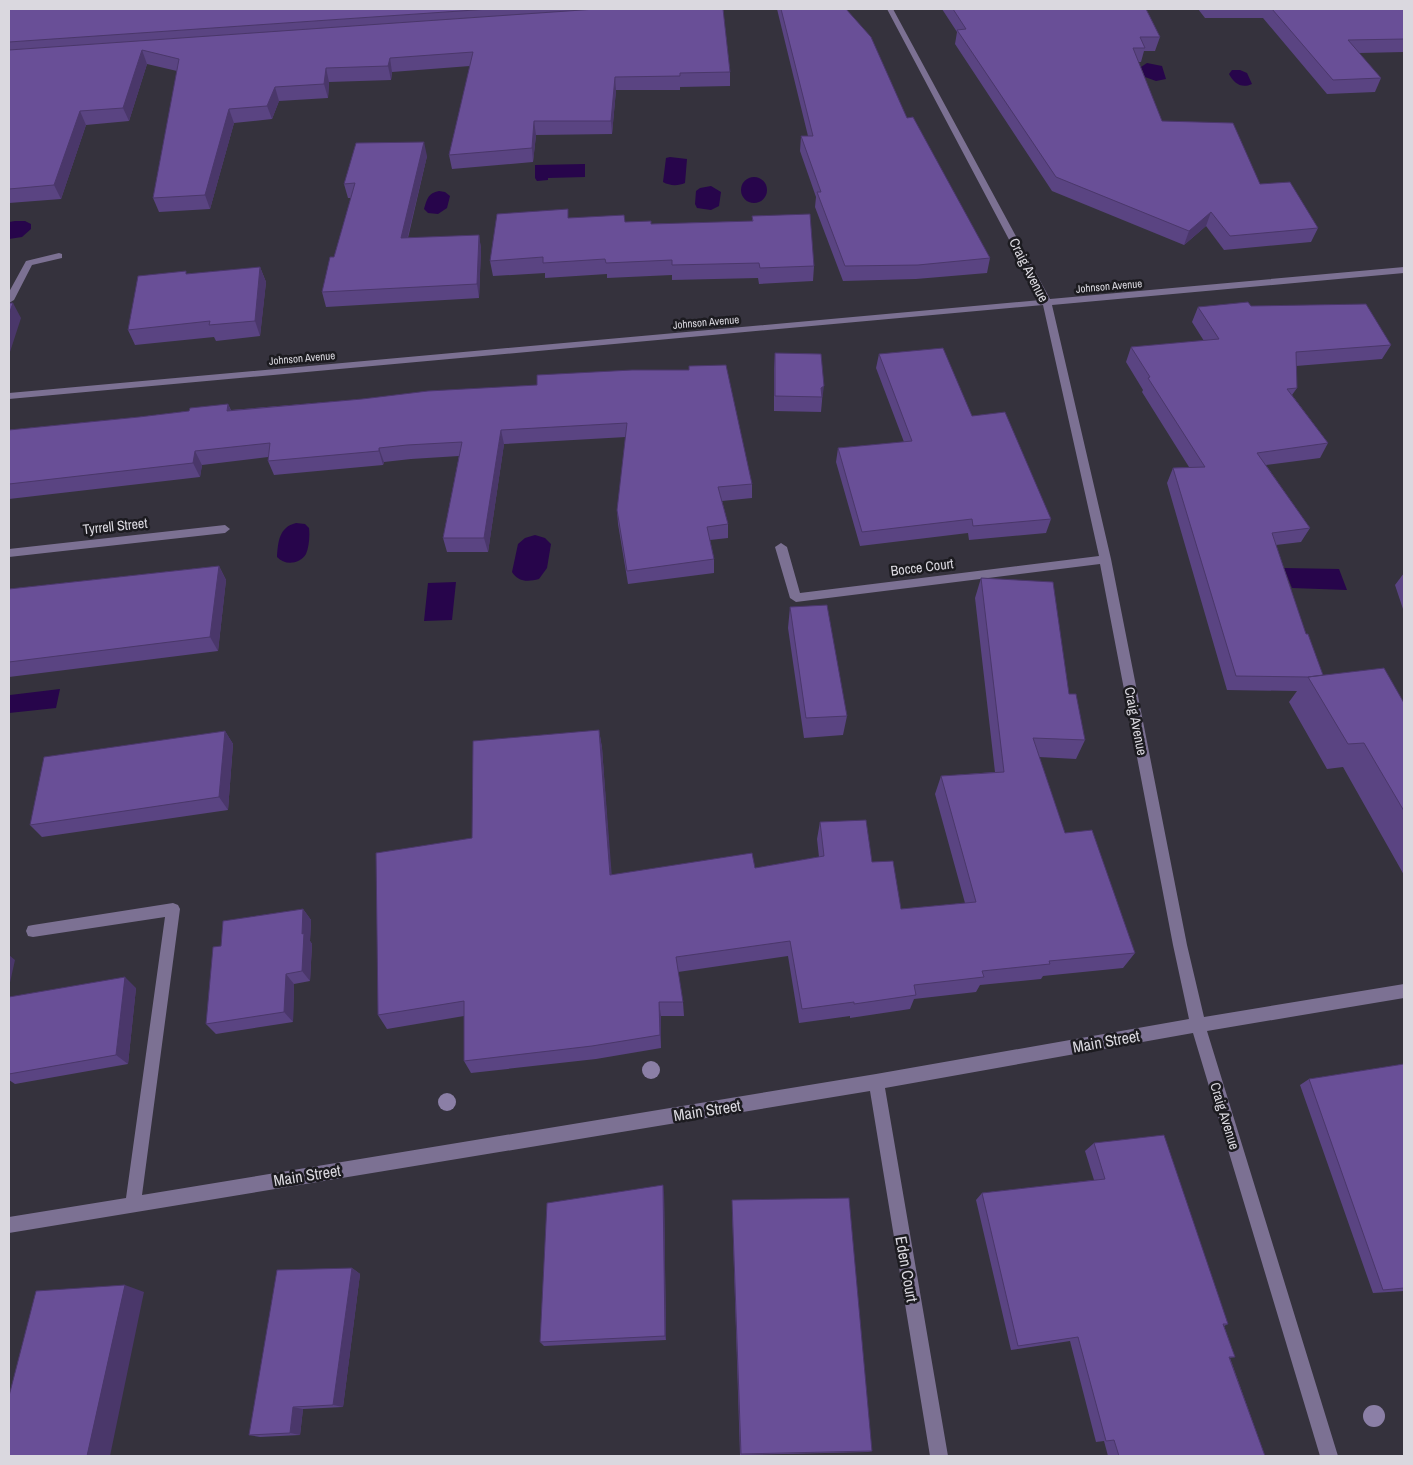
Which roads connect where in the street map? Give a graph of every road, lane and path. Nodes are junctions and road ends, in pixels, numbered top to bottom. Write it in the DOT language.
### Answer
graph roads {
  1 [pos="890,9"];
  2 [pos="59,256"];
  3 [pos="1404,270"];
  4 [pos="9,300"];
  5 [pos="1047,303"];
  6 [pos="9,396"];
  7 [pos="225,530"];
  8 [pos="781,547"];
  9 [pos="9,553"];
  10 [pos="1105,560"];
  11 [pos="33,931"];
  12 [pos="1404,991"];
  13 [pos="1198,1025"];
  14 [pos="876,1082"];
  15 [pos="133,1205"];
  16 [pos="9,1225"];
  17 [pos="939,1456"];
  18 [pos="1329,1456"];
  1 -- 5 [label="street, Craig Avenue"];
  2 -- 4 [label="street"];
  3 -- 5 [label="street, Johnson Avenue"];
  5 -- 6 [label="street, Johnson Avenue"];
  5 -- 10 [label="street, Craig Avenue"];
  7 -- 9 [label="street, Tyrrell Street"];
  8 -- 10 [label="street, Bocce Court"];
  10 -- 13 [label="street, Craig Avenue"];
  11 -- 15 [label="street"];
  12 -- 13 [label="street, Main Street"];
  13 -- 14 [label="street, Main Street"];
  13 -- 18 [label="street, Craig Avenue"];
  14 -- 15 [label="street, Main Street"];
  14 -- 17 [label="street, Eden Court"];
  15 -- 16 [label="street, Main Street"];
}
